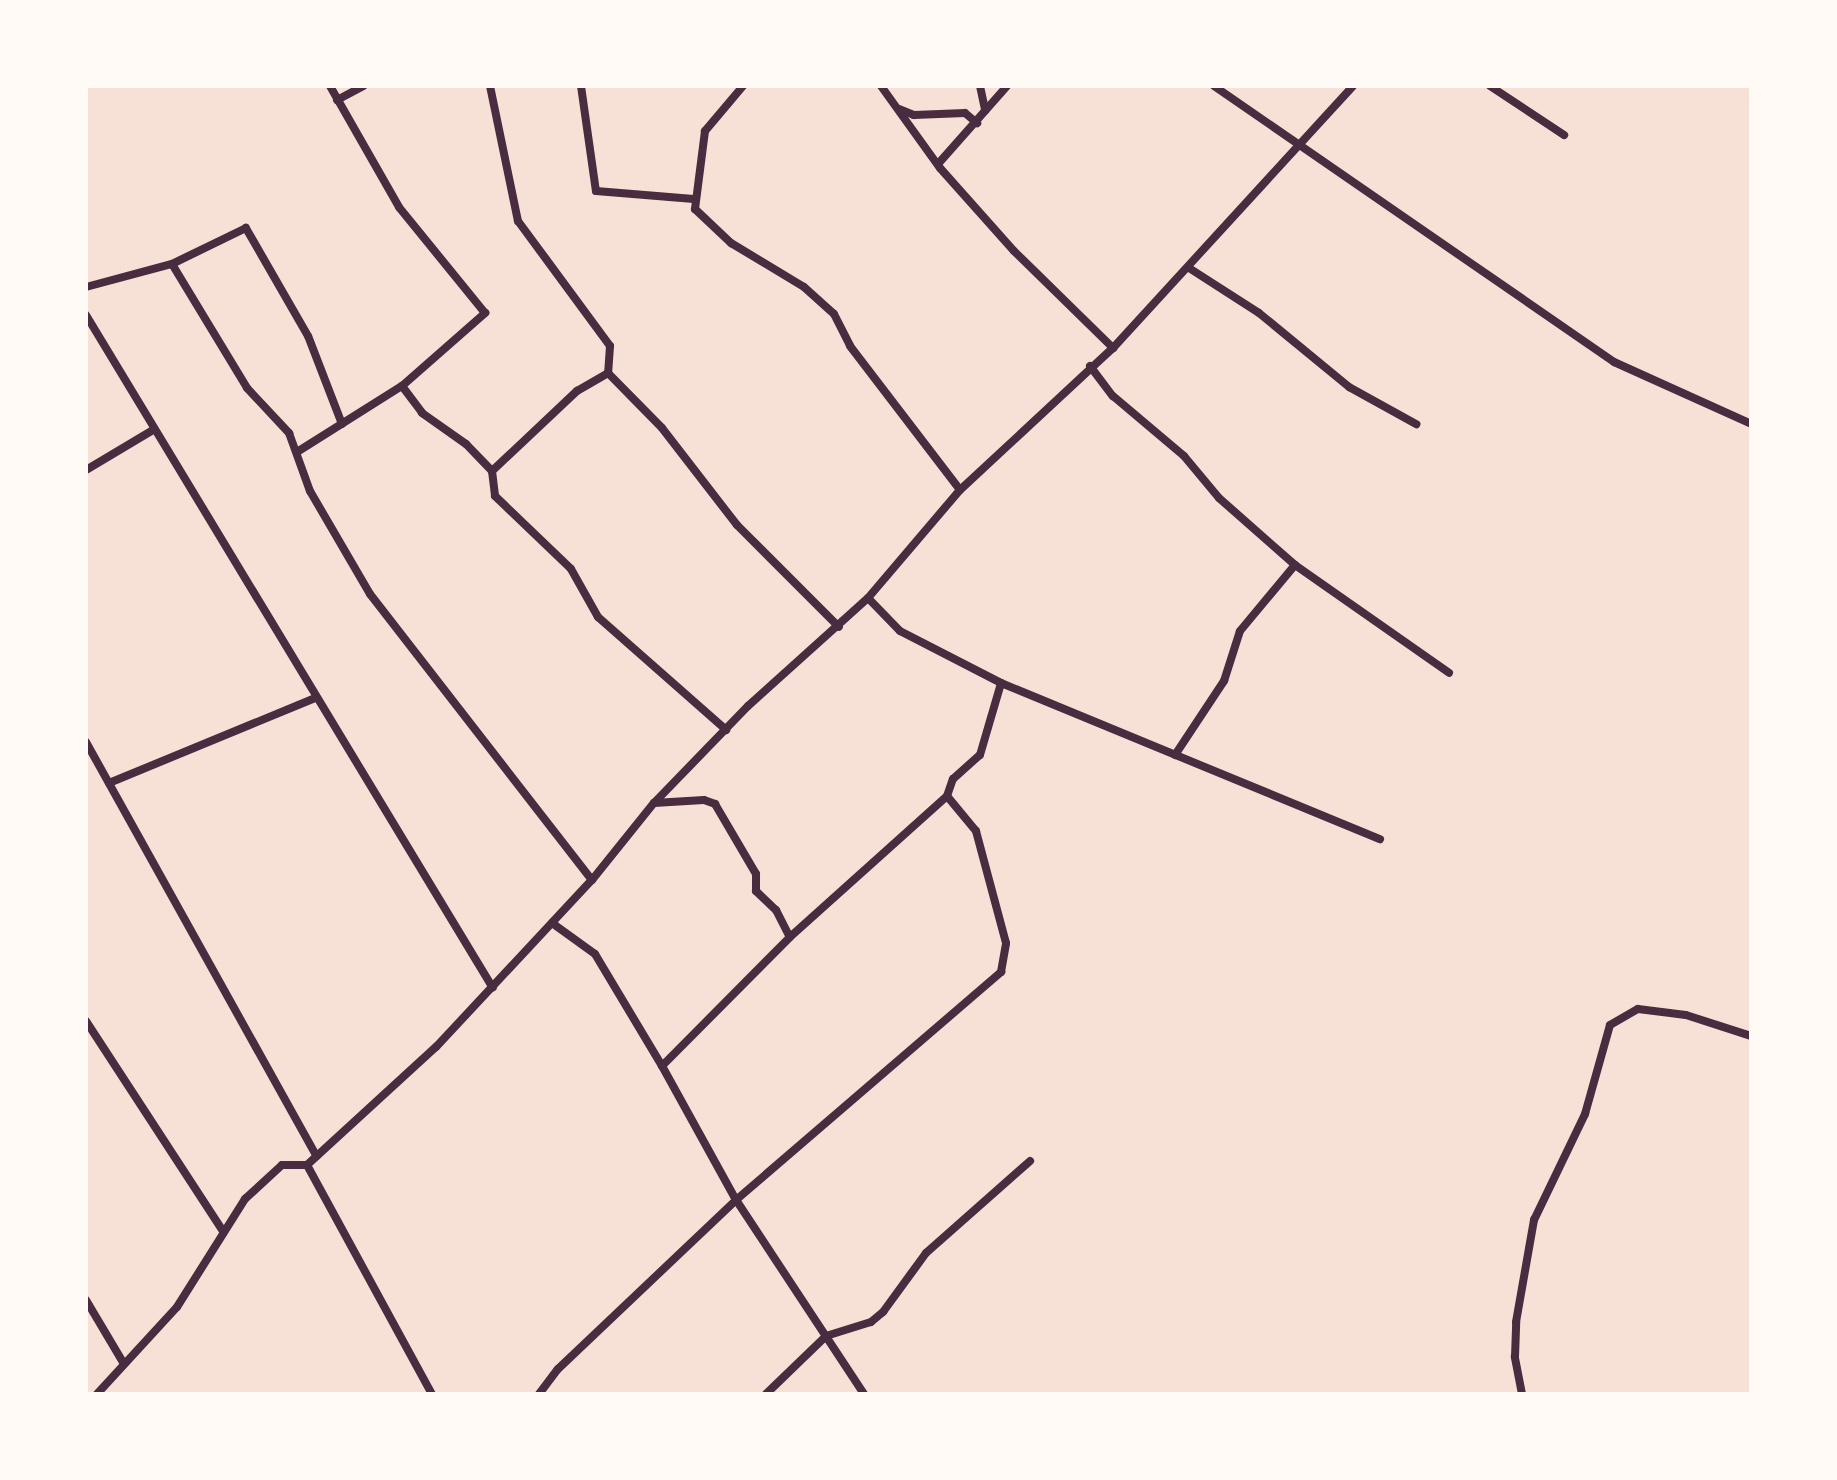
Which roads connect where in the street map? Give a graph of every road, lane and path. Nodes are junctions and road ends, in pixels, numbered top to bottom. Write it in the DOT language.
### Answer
graph roads {
  1 [pos="330,86"];
  2 [pos="363,86"];
  3 [pos="490,86"];
  4 [pos="581,86"];
  5 [pos="743,86"];
  6 [pos="881,86"];
  7 [pos="980,86"];
  8 [pos="1007,86"];
  9 [pos="1214,86"];
  10 [pos="1353,86"];
  11 [pos="1490,86"];
  12 [pos="337,100"];
  13 [pos="899,109"];
  14 [pos="985,110"];
  15 [pos="977,123"];
  16 [pos="1564,135"];
  17 [pos="1295,146"];
  18 [pos="938,164"];
  19 [pos="694,199"];
  20 [pos="172,264"];
  21 [pos="1189,268"];
  22 [pos="86,287"];
  23 [pos="86,315"];
  24 [pos="1113,348"];
  25 [pos="1090,366"];
  26 [pos="608,373"];
  27 [pos="402,386"];
  28 [pos="342,424"];
  29 [pos="1416,424"];
  30 [pos="1751,424"];
  31 [pos="153,430"];
  32 [pos="297,452"];
  33 [pos="86,470"];
  34 [pos="492,471"];
  35 [pos="960,490"];
  36 [pos="1295,565"];
  37 [pos="868,598"];
  38 [pos="839,627"];
  39 [pos="1449,673"];
  40 [pos="1001,683"];
  41 [pos="315,698"];
  42 [pos="726,730"];
  43 [pos="86,742"];
  44 [pos="1175,755"];
  45 [pos="109,783"];
  46 [pos="947,796"];
  47 [pos="654,803"];
  48 [pos="1380,839"];
  49 [pos="592,880"];
  50 [pos="552,923"];
  51 [pos="790,937"];
  52 [pos="493,988"];
  53 [pos="86,1021"];
  54 [pos="1751,1036"];
  55 [pos="662,1066"];
  56 [pos="316,1156"];
  57 [pos="1030,1161"];
  58 [pos="307,1165"];
  59 [pos="736,1200"];
  60 [pos="223,1231"];
  61 [pos="86,1300"];
  62 [pos="826,1336"];
  63 [pos="124,1364"];
  64 [pos="97,1394"];
  65 [pos="432,1394"];
  66 [pos="539,1394"];
  67 [pos="766,1394"];
  68 [pos="864,1394"];
  69 [pos="1522,1394"];
  1 -- 12 [label="street"];
  2 -- 12 [label="street"];
  3 -- 26 [label="street"];
  4 -- 19 [label="street"];
  5 -- 19 [label="street"];
  6 -- 13 [label="street"];
  7 -- 14 [label="street"];
  8 -- 14 [label="street"];
  9 -- 17 [label="street"];
  10 -- 17 [label="street"];
  11 -- 16 [label="street"];
  12 -- 27 [label="street"];
  13 -- 15 [label="street"];
  13 -- 18 [label="street"];
  14 -- 15 [label="street"];
  15 -- 18 [label="street"];
  17 -- 21 [label="street"];
  17 -- 30 [label="street"];
  18 -- 24 [label="street"];
  19 -- 35 [label="street"];
  20 -- 22 [label="street"];
  20 -- 28 [label="street"];
  20 -- 32 [label="street"];
  21 -- 24 [label="street"];
  21 -- 29 [label="street"];
  23 -- 31 [label="street"];
  24 -- 25 [label="street"];
  25 -- 35 [label="street"];
  25 -- 36 [label="street"];
  26 -- 34 [label="street"];
  26 -- 38 [label="street"];
  27 -- 28 [label="street"];
  27 -- 34 [label="street"];
  28 -- 32 [label="street"];
  31 -- 33 [label="street"];
  31 -- 41 [label="street"];
  32 -- 49 [label="street"];
  34 -- 42 [label="street"];
  35 -- 37 [label="street"];
  36 -- 39 [label="street"];
  36 -- 44 [label="street"];
  37 -- 38 [label="street"];
  37 -- 40 [label="street"];
  38 -- 42 [label="street"];
  40 -- 44 [label="street"];
  40 -- 46 [label="street"];
  41 -- 45 [label="street"];
  41 -- 52 [label="street"];
  42 -- 47 [label="street"];
  43 -- 45 [label="street"];
  44 -- 48 [label="street"];
  45 -- 56 [label="street"];
  46 -- 51 [label="street"];
  46 -- 59 [label="street"];
  47 -- 49 [label="street"];
  47 -- 51 [label="street"];
  49 -- 50 [label="street"];
  50 -- 52 [label="street"];
  50 -- 55 [label="street"];
  51 -- 55 [label="street"];
  52 -- 56 [label="street"];
  53 -- 60 [label="street"];
  54 -- 69 [label="street"];
  55 -- 59 [label="street"];
  56 -- 58 [label="street"];
  57 -- 62 [label="street"];
  58 -- 60 [label="street"];
  58 -- 65 [label="street"];
  59 -- 62 [label="street"];
  59 -- 66 [label="street"];
  60 -- 63 [label="street"];
  61 -- 63 [label="street"];
  62 -- 67 [label="street"];
  62 -- 68 [label="street"];
  63 -- 64 [label="street"];
}
